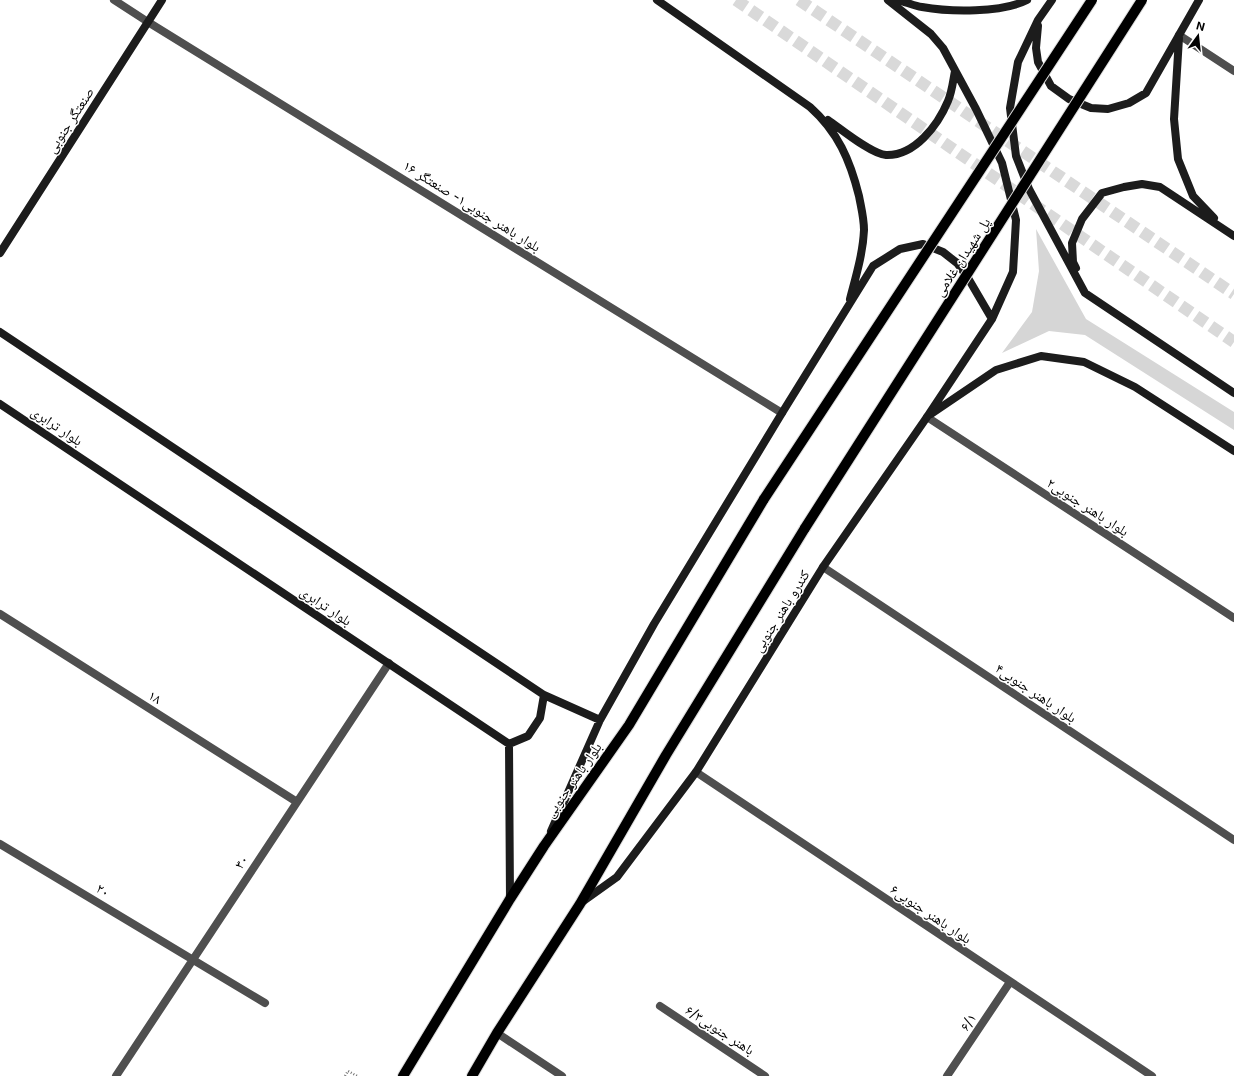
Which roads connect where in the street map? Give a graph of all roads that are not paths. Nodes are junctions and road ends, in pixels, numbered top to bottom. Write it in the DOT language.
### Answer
graph roads {
  1 [pos="114,0"];
  2 [pos="162,0"];
  3 [pos="657,0"];
  4 [pos="888,0"];
  5 [pos="898,0"];
  6 [pos="1027,0"];
  7 [pos="1052,0"];
  8 [pos="1092,0"];
  9 [pos="1142,0"];
  10 [pos="1199,0"];
  11 [pos="1038,20"];
  12 [pos="148,22"];
  13 [pos="1179,35"];
  14 [pos="955,71"];
  15 [pos="1234,71"];
  16 [pos="815,112"];
  17 [pos="1224,228"];
  18 [pos="1234,236"];
  19 [pos="0,253"];
  20 [pos="1085,293"];
  21 [pos="848,306"];
  22 [pos="992,320"];
  23 [pos="0,332"];
  24 [pos="1234,393"];
  25 [pos="0,404"];
  26 [pos="782,413"];
  27 [pos="927,417"];
  28 [pos="1234,450"];
  29 [pos="823,567"];
  30 [pos="0,614"];
  31 [pos="1234,618"];
  32 [pos="389,663"];
  33 [pos="544,695"];
  34 [pos="600,720"];
  35 [pos="509,744"];
  36 [pos="696,772"];
  37 [pos="297,802"];
  38 [pos="1234,840"];
  39 [pos="0,844"];
  40 [pos="544,846"];
  41 [pos="510,899"];
  42 [pos="580,904"];
  43 [pos="193,959"];
  44 [pos="1010,982"];
  45 [pos="265,1003"];
  46 [pos="660,1006"];
  47 [pos="497,1033"];
  48 [pos="116,1076"];
  49 [pos="404,1076"];
  50 [pos="472,1076"];
  51 [pos="562,1076"];
  52 [pos="766,1076"];
  53 [pos="947,1076"];
  54 [pos="1152,1076"];
  1 -- 12 [label="street, بلوار باهنر جنوبی۱- صنعتگر ۱۶"];
  2 -- 12 [label="main road, صنعتگر جنوبی"];
  3 -- 16 [label="main road"];
  4 -- 14 [label="main road, کندرو باهنر جنوبی"];
  5 -- 6 [label="main road"];
  7 -- 11 [label="main road"];
  8 -- 40 [label="main road, بلوار باهنر جنوبی, bridge"];
  9 -- 42 [label="main road, پل شهیدان غلامی, bridge"];
  10 -- 13 [label="main road"];
  11 -- 13 [label="main road"];
  11 -- 20 [label="main road"];
  12 -- 19 [label="main road, صنعتگر جنوبی"];
  12 -- 26 [label="street, بلوار باهنر جنوبی۱- صنعتگر ۱۶"];
  13 -- 15 [label="street"];
  13 -- 17 [label="main road"];
  14 -- 16 [label="main road"];
  14 -- 22 [label="main road, کندرو باهنر جنوبی"];
  16 -- 21 [label="main road"];
  17 -- 18 [label="main road"];
  17 -- 20 [label="main road"];
  20 -- 24 [label="main road"];
  21 -- 22 [label="main road"];
  21 -- 26 [label="main road"];
  22 -- 27 [label="main road, کندرو باهنر جنوبی"];
  23 -- 33 [label="main road"];
  25 -- 32 [label="main road, بلوار ترابری"];
  26 -- 34 [label="main road"];
  27 -- 28 [label="main road"];
  27 -- 29 [label="main road, کندرو باهنر جنوبی"];
  27 -- 31 [label="street, بلوار باهنر جنوبی۲"];
  29 -- 36 [label="main road, کندرو باهنر جنوبی"];
  29 -- 38 [label="street, بلوار باهنر جنوبی۴"];
  30 -- 37 [label="street, ۱۸"];
  32 -- 35 [label="main road, بلوار ترابری"];
  32 -- 37 [label="street, ۳۰"];
  33 -- 34 [label="main road"];
  33 -- 35 [label="main road"];
  34 -- 40 [label="main road"];
  35 -- 41 [label="main road"];
  36 -- 42 [label="main road, کندرو باهنر جنوبی"];
  36 -- 44 [label="street, بلوار باهنر جنوبی۶"];
  37 -- 43 [label="street, ۳۰"];
  39 -- 43 [label="street, ۲۰"];
  40 -- 41 [label="main road, بلوار باهنر جنوبی"];
  41 -- 49 [label="main road, بلوار باهنر جنوبی"];
  42 -- 47 [label="main road"];
  43 -- 45 [label="street, ۲۰"];
  43 -- 48 [label="street, ۳۰"];
  44 -- 53 [label="street, ۶/۱"];
  44 -- 54 [label="street, بلوار باهنر جنوبی۶"];
  46 -- 52 [label="street, ۶/۳باهنر جنوبی"];
  47 -- 50 [label="main road"];
  47 -- 51 [label="street"];
}
